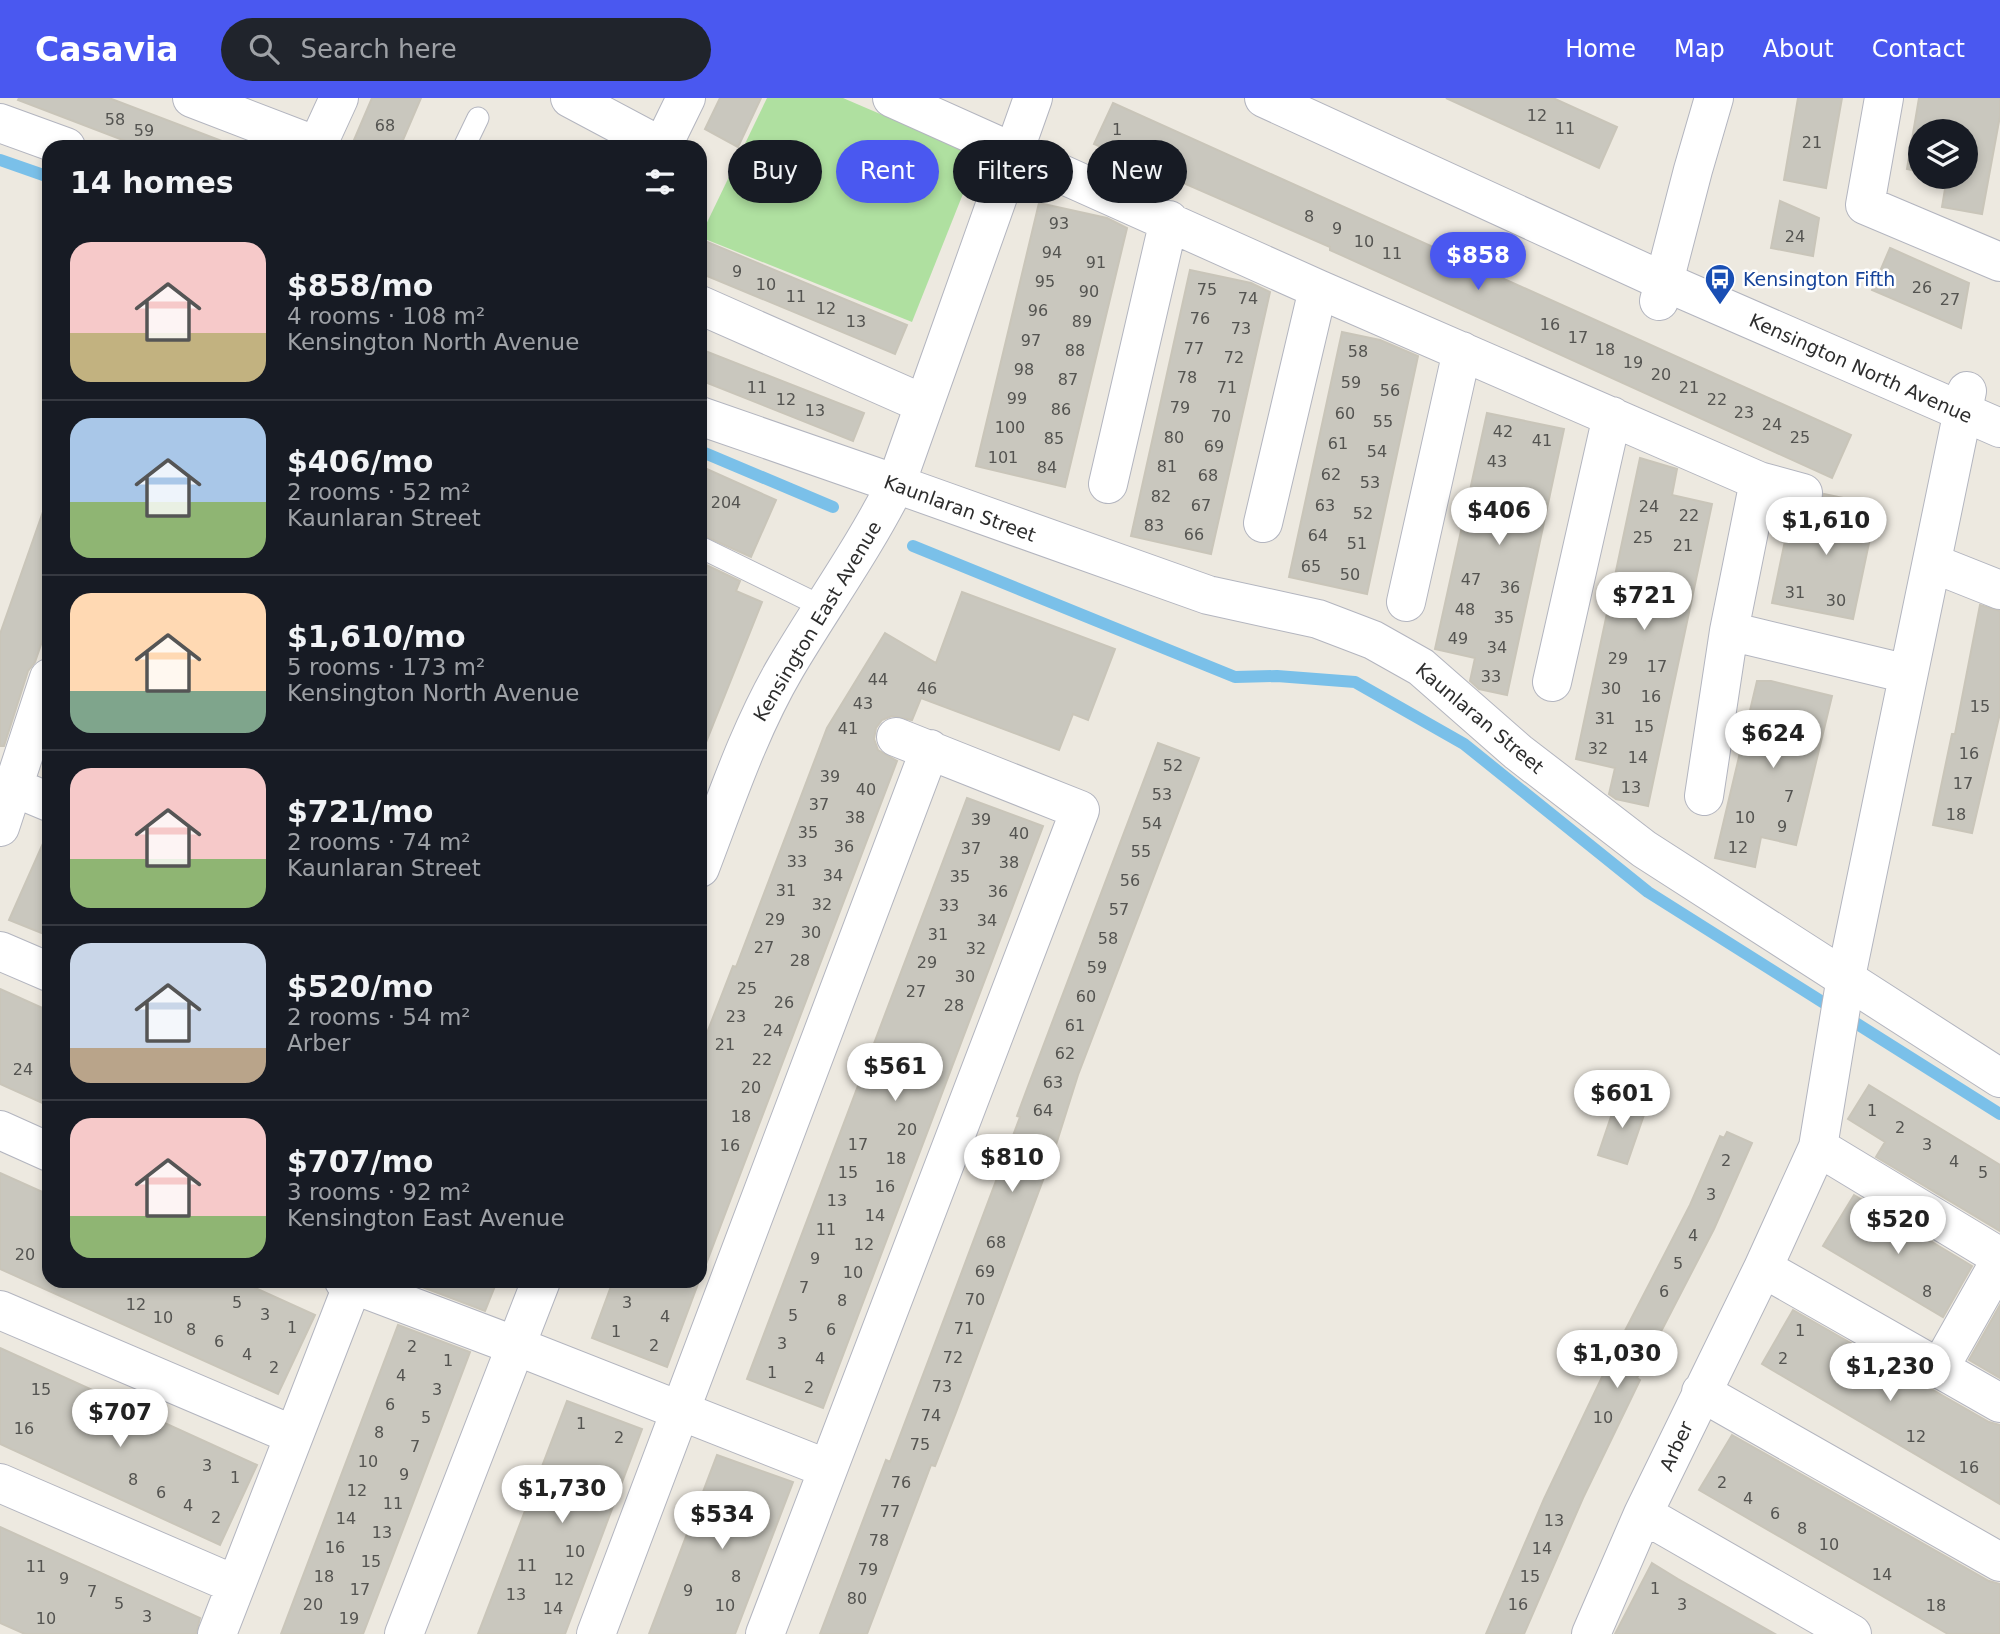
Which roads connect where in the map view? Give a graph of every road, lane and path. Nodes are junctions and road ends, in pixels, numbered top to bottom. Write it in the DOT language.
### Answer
graph roads {
  1 [pos="192,98"];
  2 [pos="339,98"];
  3 [pos="570,98"];
  4 [pos="686,98"];
  5 [pos="892,98"];
  6 [pos="1033,98"];
  7 [pos="1264,98"];
  8 [pos="1714,98"];
  9 [pos="1884,98"];
  10 [pos="478,118"];
  11 [pos="0,123"];
  12 [pos="47,140"];
  13 [pos="301,140"];
  14 [pos="320,140"];
  15 [pos="467,140"];
  16 [pos="649,140"];
  17 [pos="665,140"];
  18 [pos="988,140"];
  19 [pos="1017,140"];
  20 [pos="1073,178"];
  21 [pos="995,203"];
  22 [pos="1169,220"];
  23 [pos="2000,262"];
  24 [pos="1318,289"];
  25 [pos="1662,291"];
  26 [pos="707,308"];
  27 [pos="1462,351"];
  28 [pos="1965,402"];
  29 [pos="924,404"];
  30 [pos="1612,416"];
  31 [pos="707,419"];
  32 [pos="2000,428"];
  33 [pos="1759,481"];
  34 [pos="1108,484"];
  35 [pos="1803,493"];
  36 [pos="889,497"];
  37 [pos="1263,523"];
  38 [pos="707,550"];
  39 [pos="1932,562"];
  40 [pos="2000,590"];
  41 [pos="1406,602"];
  42 [pos="825,608"];
  43 [pos="1729,631"];
  44 [pos="1908,674"];
  45 [pos="1552,682"];
  46 [pos="42,699"];
  47 [pos="13,787"];
  48 [pos="1704,796"];
  49 [pos="42,799"];
  50 [pos="0,827"];
  51 [pos="707,850"];
  52 [pos="0,951"];
  53 [pos="42,969"];
  54 [pos="1845,986"];
  55 [pos="2000,1078"];
  56 [pos="0,1130"];
  57 [pos="1818,1147"];
  58 [pos="42,1149"];
  59 [pos="2000,1259"];
  60 [pos="1763,1268"];
  61 [pos="348,1288"];
  62 [pos="366,1288"];
  63 [pos="538,1288"];
  64 [pos="0,1310"];
  65 [pos="516,1346"];
  66 [pos="1939,1369"];
  67 [pos="1701,1392"];
  68 [pos="2000,1403"];
  69 [pos="680,1410"];
  70 [pos="293,1435"];
  71 [pos="828,1469"];
  72 [pos="0,1483"];
  73 [pos="1643,1514"];
  74 [pos="2000,1562"];
  75 [pos="236,1586"];
  76 [pos="217,1634"];
  77 [pos="404,1634"];
  78 [pos="596,1634"];
  79 [pos="765,1634"];
  80 [pos="1591,1634"];
  81 [pos="1852,1634"];
  1 -- 13 [label="street"];
  2 -- 14 [label="street"];
  3 -- 16 [label="street"];
  4 -- 17 [label="street"];
  5 -- 18 [label="street"];
  6 -- 19 [label="street, Kensington East Avenue"];
  7 -- 25 [label="street, Kensington North Avenue"];
  8 -- 25 [label="street"];
  9 -- 23 [label="street"];
  10 -- 15 [label="lane"];
  11 -- 12 [label="street"];
  20 -- 22 [label="street"];
  21 -- 29 [label="street, Kensington East Avenue"];
  22 -- 24 [label="street"];
  22 -- 34 [label="street"];
  24 -- 27 [label="street"];
  24 -- 37 [label="street"];
  25 -- 28 [label="street, Kensington North Avenue"];
  26 -- 29 [label="street"];
  27 -- 30 [label="street"];
  27 -- 41 [label="street"];
  28 -- 32 [label="street, Kensington North Avenue"];
  28 -- 39 [label="street, Arber"];
  29 -- 36 [label="street, Kensington East Avenue"];
  30 -- 33 [label="street"];
  30 -- 45 [label="street"];
  31 -- 36 [label="street, Kaunlaran Street"];
  33 -- 35 [label="street"];
  33 -- 43 [label="street"];
  36 -- 42 [label="street, Kensington East Avenue"];
  36 -- 54 [label="street, Kaunlaran Street"];
  38 -- 42 [label="lane"];
  39 -- 40 [label="street"];
  39 -- 44 [label="street, Arber"];
  42 -- 51 [label="street, Kensington East Avenue"];
  43 -- 44 [label="street"];
  43 -- 48 [label="street"];
  44 -- 54 [label="street, Arber"];
  46 -- 47 [label="street"];
  47 -- 49 [label="street"];
  47 -- 50 [label="street"];
  52 -- 53 [label="street"];
  54 -- 55 [label="street, Kaunlaran Street"];
  54 -- 57 [label="street, Arber"];
  56 -- 58 [label="street"];
  57 -- 59 [label="street"];
  57 -- 60 [label="street, Arber"];
  59 -- 66 [label="street"];
  60 -- 66 [label="street"];
  60 -- 67 [label="street, Arber"];
  61 -- 70 [label="street"];
  62 -- 65 [label="street"];
  63 -- 65 [label="street"];
  64 -- 70 [label="street"];
  65 -- 69 [label="street"];
  65 -- 77 [label="street"];
  66 -- 68 [label="street"];
  67 -- 73 [label="street, Arber"];
  67 -- 74 [label="street"];
  69 -- 71 [label="street"];
  69 -- 71 [label="street"];
  69 -- 78 [label="street"];
  70 -- 75 [label="street"];
  71 -- 79 [label="street"];
  72 -- 75 [label="street"];
  73 -- 80 [label="street, Arber"];
  73 -- 81 [label="street"];
  75 -- 76 [label="street"];
}
